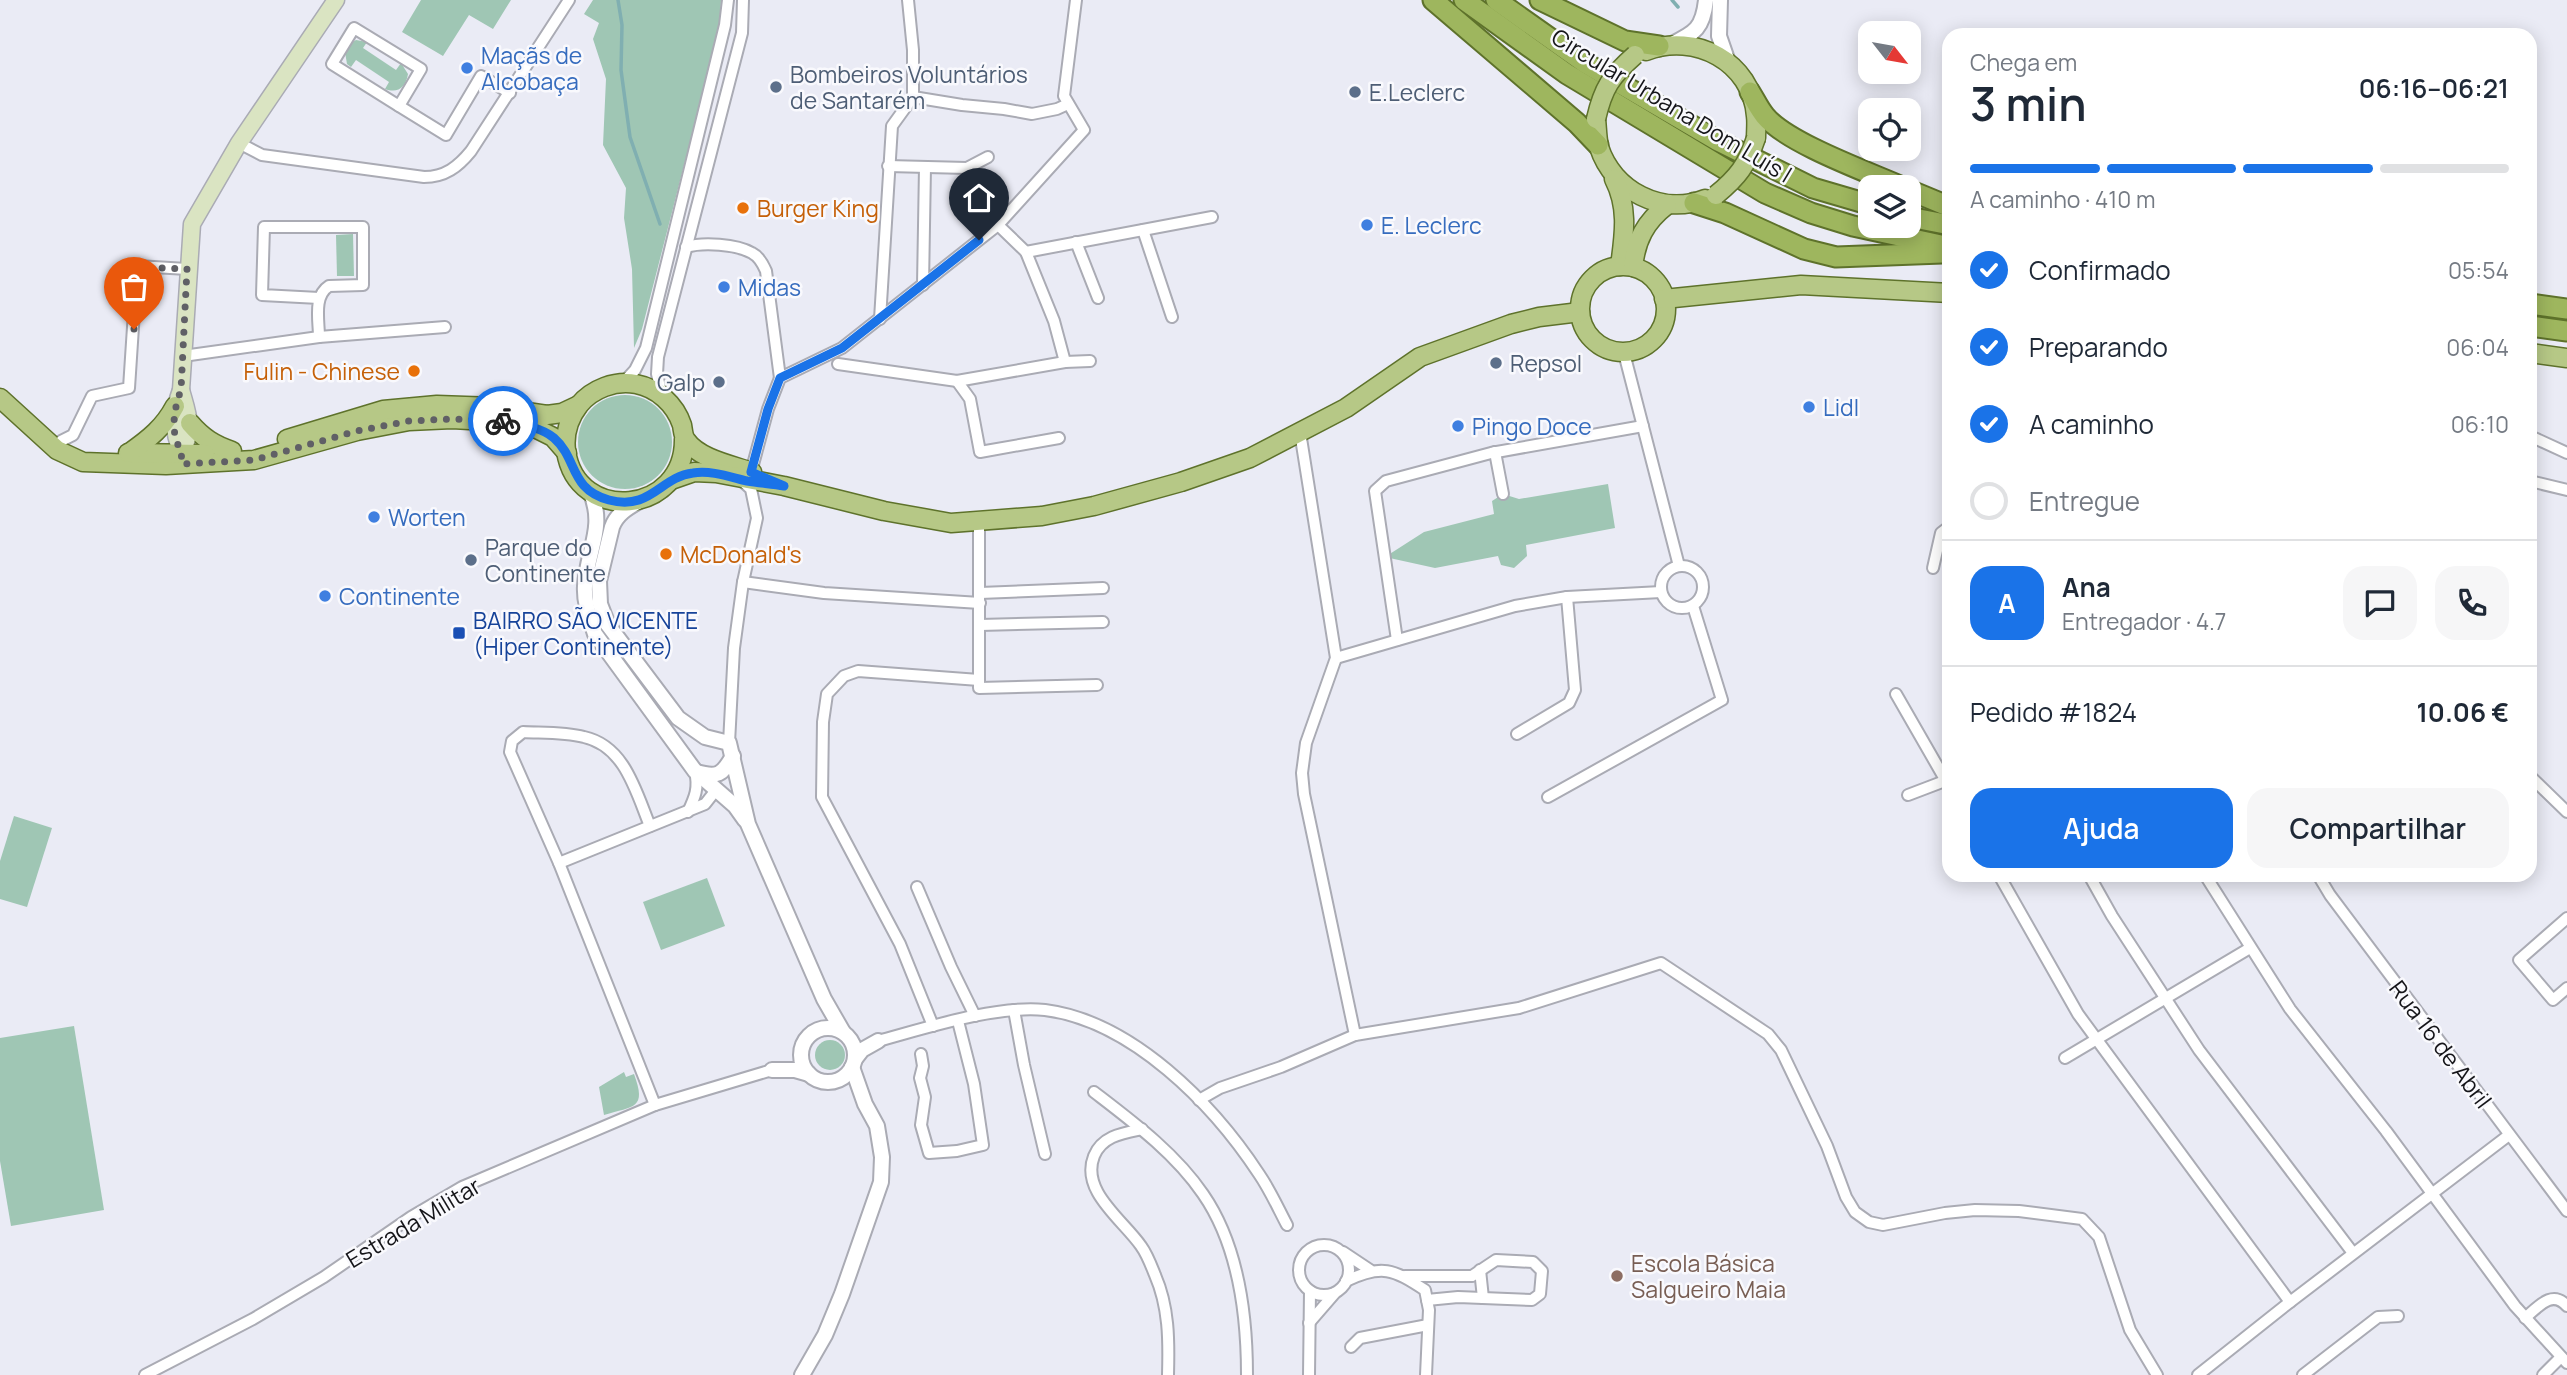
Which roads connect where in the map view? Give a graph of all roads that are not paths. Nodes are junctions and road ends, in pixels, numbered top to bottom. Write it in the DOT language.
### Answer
graph roads {
  1 [pos="336,0"];
  2 [pos="569,0"];
  3 [pos="728,0"];
  4 [pos="743,0"];
  5 [pos="908,0"];
  6 [pos="1076,0"];
  7 [pos="1433,0"];
  8 [pos="1464,0"];
  9 [pos="1496,0"];
  10 [pos="1540,0"];
  11 [pos="1706,0"];
  12 [pos="1720,0"];
  13 [pos="1665,45"];
  14 [pos="1728,62"];
  15 [pos="1750,92"];
  16 [pos="510,93"];
  17 [pos="913,97"];
  18 [pos="1068,104"];
  19 [pos="399,106"];
  20 [pos="239,143"];
  21 [pos="1598,145"];
  22 [pos="988,157"];
  23 [pos="888,166"];
  24 [pos="925,167"];
  25 [pos="1608,167"];
  26 [pos="1875,175"];
  27 [pos="1921,195"];
  28 [pos="1858,201"];
  29 [pos="1694,203"];
  30 [pos="1942,204"];
  31 [pos="1667,205"];
  32 [pos="1212,217"];
  33 [pos="1921,219"];
  34 [pos="1942,223"];
  35 [pos="691,225"];
  36 [pos="998,225"];
  37 [pos="1143,230"];
  38 [pos="1076,242"];
  39 [pos="718,244"];
  40 [pos="1942,245"];
  41 [pos="686,247"];
  42 [pos="1026,252"];
  43 [pos="1942,252"];
  44 [pos="1626,267"];
  45 [pos="187,269"];
  46 [pos="923,285"];
  47 [pos="1942,293"];
  48 [pos="319,298"];
  49 [pos="1098,298"];
  50 [pos="1664,299"];
  51 [pos="2537,305"];
  52 [pos="2567,309"];
  53 [pos="1580,312"];
  54 [pos="1172,317"];
  55 [pos="880,319"];
  56 [pos="445,327"];
  57 [pos="2537,327"];
  58 [pos="2567,331"];
  59 [pos="319,338"];
  60 [pos="1624,353"];
  61 [pos="2537,355"];
  62 [pos="183,356"];
  63 [pos="2567,358"];
  64 [pos="1090,361"];
  65 [pos="1065,362"];
  66 [pos="838,364"];
  67 [pos="780,378"];
  68 [pos="957,381"];
  69 [pos="622,383"];
  70 [pos="662,396"];
  71 [pos="0,398"];
  72 [pos="178,398"];
  73 [pos="579,405"];
  74 [pos="190,423"];
  75 [pos="1643,426"];
  76 [pos="32,428"];
  77 [pos="1300,432"];
  78 [pos="1059,438"];
  79 [pos="684,439"];
  80 [pos="2537,439"];
  81 [pos="61,441"];
  82 [pos="232,451"];
  83 [pos="1495,452"];
  84 [pos="129,453"];
  85 [pos="567,453"];
  86 [pos="2567,453"];
  87 [pos="182,458"];
  88 [pos="746,476"];
  89 [pos="671,480"];
  90 [pos="2537,483"];
  91 [pos="2567,490"];
  92 [pos="590,491"];
  93 [pos="1503,494"];
  94 [pos="643,499"];
  95 [pos="979,523"];
  96 [pos="1942,532"];
  97 [pos="1679,566"];
  98 [pos="1933,568"];
  99 [pos="743,582"];
  100 [pos="1103,588"];
  101 [pos="1661,592"];
  102 [pos="1567,597"];
  103 [pos="980,598"];
  104 [pos="1693,606"];
  105 [pos="1103,622"];
  106 [pos="980,625"];
  107 [pos="1397,640"];
  108 [pos="1336,658"];
  109 [pos="979,680"];
  110 [pos="1097,685"];
  111 [pos="1896,694"];
  112 [pos="1517,734"];
  113 [pos="731,749"];
  114 [pos="695,771"];
  115 [pos="1942,773"];
  116 [pos="2537,783"];
  117 [pos="1942,785"];
  118 [pos="716,790"];
  119 [pos="1908,795"];
  120 [pos="1548,797"];
  121 [pos="705,804"];
  122 [pos="735,806"];
  123 [pos="2567,811"];
  124 [pos="688,812"];
  125 [pos="747,824"];
  126 [pos="650,826"];
  127 [pos="559,863"];
  128 [pos="2003,882"];
  129 [pos="2093,882"];
  130 [pos="2209,882"];
  131 [pos="2322,882"];
  132 [pos="918,887"];
  133 [pos="2567,918"];
  134 [pos="2250,948"];
  135 [pos="2567,988"];
  136 [pos="824,999"];
  137 [pos="2166,999"];
  138 [pos="1014,1010"];
  139 [pos="975,1016"];
  140 [pos="958,1021"];
  141 [pos="933,1026"];
  142 [pos="816,1032"];
  143 [pos="846,1035"];
  144 [pos="1355,1035"];
  145 [pos="2096,1038"];
  146 [pos="878,1041"];
  147 [pos="802,1052"];
  148 [pos="921,1054"];
  149 [pos="2066,1058"];
  150 [pos="853,1063"];
  151 [pos="772,1070"];
  152 [pos="809,1074"];
  153 [pos="838,1080"];
  154 [pos="1094,1091"];
  155 [pos="1199,1100"];
  156 [pos="865,1104"];
  157 [pos="655,1105"];
  158 [pos="1142,1129"];
  159 [pos="2509,1135"];
  160 [pos="1045,1154"];
  161 [pos="2431,1194"];
  162 [pos="2567,1211"];
  163 [pos="1287,1225"];
  164 [pos="1342,1252"];
  165 [pos="2353,1253"];
  166 [pos="1370,1270"];
  167 [pos="1480,1270"];
  168 [pos="1405,1276"];
  169 [pos="1346,1281"];
  170 [pos="1310,1291"];
  171 [pos="1336,1292"];
  172 [pos="1483,1298"];
  173 [pos="1427,1300"];
  174 [pos="2290,1301"];
  175 [pos="2567,1306"];
  176 [pos="2398,1316"];
  177 [pos="2525,1318"];
  178 [pos="1310,1324"];
  179 [pos="1428,1325"];
  180 [pos="1351,1347"];
  181 [pos="2564,1360"];
  182 [pos="145,1375"];
  183 [pos="802,1375"];
  184 [pos="1168,1375"];
  185 [pos="1247,1375"];
  186 [pos="1309,1375"];
  187 [pos="1426,1375"];
  188 [pos="2157,1375"];
  189 [pos="2198,1375"];
  190 [pos="2303,1375"];
  191 [pos="2543,1375"];
  1 -- 20 [label="main road"];
  2 -- 16 [label="street"];
  3 -- 69 [label="street"];
  4 -- 35 [label="street"];
  5 -- 17 [label="street"];
  6 -- 18 [label="street"];
  7 -- 21 [label="highway"];
  8 -- 40 [label="highway, Circular Urbana Dom Luís I"];
  9 -- 28 [label="highway, Circular Urbana Dom Luís I"];
  10 -- 13 [label="highway"];
  11 -- 13 [label="street"];
  12 -- 14 [label="street"];
  13 -- 14 [label="main road"];
  13 -- 21 [label="main road, bridge"];
  14 -- 15 [label="main road"];
  15 -- 26 [label="highway"];
  15 -- 29 [label="main road, bridge"];
  16 -- 19 [label="street"];
  16 -- 20 [label="street"];
  17 -- 18 [label="street"];
  17 -- 23 [label="street"];
  18 -- 36 [label="street"];
  19 -- 19 [label="street"];
  20 -- 45 [label="main road"];
  21 -- 25 [label="main road"];
  22 -- 24 [label="street"];
  23 -- 24 [label="street"];
  23 -- 55 [label="street"];
  24 -- 46 [label="street"];
  25 -- 31 [label="main road"];
  25 -- 44 [label="main road"];
  27 -- 30 [label="highway"];
  29 -- 31 [label="main road"];
  29 -- 43 [label="highway"];
  31 -- 44 [label="main road"];
  32 -- 37 [label="street"];
  33 -- 34 [label="highway"];
  35 -- 39 [label="street"];
  35 -- 41 [label="street"];
  36 -- 42 [label="street"];
  36 -- 46 [label="street"];
  37 -- 38 [label="street"];
  37 -- 54 [label="street"];
  38 -- 42 [label="street"];
  38 -- 49 [label="street"];
  39 -- 41 [label="street"];
  39 -- 67 [label="street"];
  41 -- 70 [label="street"];
  42 -- 65 [label="street"];
  44 -- 50 [label="main road"];
  44 -- 53 [label="main road"];
  45 -- 62 [label="main road"];
  45 -- 81 [label="street"];
  46 -- 55 [label="street"];
  47 -- 50 [label="main road"];
  48 -- 48 [label="street"];
  48 -- 59 [label="street"];
  50 -- 60 [label="main road"];
  51 -- 52 [label="highway"];
  53 -- 60 [label="main road"];
  53 -- 77 [label="main road"];
  55 -- 67 [label="street"];
  56 -- 59 [label="street"];
  57 -- 58 [label="highway"];
  59 -- 62 [label="street"];
  60 -- 75 [label="street"];
  61 -- 63 [label="main road"];
  62 -- 72 [label="main road"];
  64 -- 65 [label="street"];
  65 -- 68 [label="street"];
  66 -- 68 [label="street"];
  67 -- 88 [label="street"];
  68 -- 78 [label="street"];
  69 -- 70 [label="main road"];
  69 -- 73 [label="main road"];
  70 -- 79 [label="main road"];
  71 -- 76 [label="main road"];
  72 -- 74 [label="main road"];
  72 -- 84 [label="main road"];
  72 -- 87 [label="main road"];
  73 -- 82 [label="main road"];
  73 -- 85 [label="main road"];
  74 -- 82 [label="main road"];
  74 -- 87 [label="main road"];
  75 -- 83 [label="street"];
  75 -- 97 [label="street"];
  76 -- 81 [label="main road"];
  76 -- 87 [label="main road"];
  77 -- 95 [label="main road"];
  77 -- 108 [label="street"];
  79 -- 88 [label="main road"];
  79 -- 89 [label="main road"];
  80 -- 86 [label="street"];
  81 -- 84 [label="main road"];
  82 -- 87 [label="main road"];
  83 -- 93 [label="street"];
  83 -- 107 [label="street"];
  84 -- 87 [label="main road"];
  85 -- 87 [label="main road"];
  85 -- 92 [label="main road"];
  88 -- 89 [label="main road"];
  88 -- 95 [label="main road"];
  88 -- 99 [label="street"];
  89 -- 94 [label="main road"];
  90 -- 91 [label="street"];
  92 -- 94 [label="main road"];
  92 -- 114 [label="street"];
  94 -- 113 [label="street"];
  95 -- 103 [label="street"];
  96 -- 98 [label="street"];
  97 -- 101 [label="street"];
  97 -- 104 [label="street"];
  99 -- 103 [label="street"];
  99 -- 113 [label="street"];
  100 -- 103 [label="street"];
  101 -- 102 [label="street"];
  101 -- 104 [label="street"];
  102 -- 107 [label="street"];
  102 -- 112 [label="street"];
  103 -- 106 [label="street"];
  104 -- 120 [label="street"];
  105 -- 106 [label="street"];
  106 -- 109 [label="street"];
  107 -- 108 [label="street"];
  108 -- 144 [label="street"];
  109 -- 110 [label="street"];
  109 -- 141 [label="street"];
  111 -- 115 [label="street"];
  113 -- 114 [label="street"];
  113 -- 125 [label="street"];
  114 -- 118 [label="street"];
  114 -- 124 [label="street"];
  116 -- 123 [label="street"];
  117 -- 119 [label="street"];
  118 -- 121 [label="street"];
  118 -- 122 [label="street"];
  121 -- 122 [label="street"];
  121 -- 124 [label="street"];
  122 -- 125 [label="street"];
  124 -- 126 [label="street"];
  125 -- 136 [label="street"];
  126 -- 127 [label="street"];
  126 -- 127 [label="street"];
  127 -- 157 [label="street"];
  128 -- 145 [label="street"];
  129 -- 137 [label="street"];
  130 -- 134 [label="street"];
  131 -- 159 [label="street, Rua 16 de Abril"];
  132 -- 139 [label="street"];
  133 -- 135 [label="street"];
  134 -- 137 [label="street"];
  134 -- 161 [label="street"];
  136 -- 142 [label="street"];
  136 -- 143 [label="street"];
  137 -- 145 [label="street"];
  137 -- 165 [label="street"];
  138 -- 139 [label="street"];
  138 -- 155 [label="street"];
  138 -- 160 [label="street"];
  139 -- 140 [label="street"];
  140 -- 141 [label="street"];
  140 -- 148 [label="street"];
  141 -- 146 [label="street"];
  142 -- 143 [label="street"];
  142 -- 147 [label="street"];
  143 -- 146 [label="street"];
  143 -- 150 [label="street"];
  144 -- 155 [label="street"];
  144 -- 188 [label="street"];
  145 -- 149 [label="street"];
  145 -- 174 [label="street"];
  146 -- 150 [label="street"];
  147 -- 151 [label="street, Estrada Militar"];
  147 -- 152 [label="street"];
  150 -- 153 [label="street"];
  150 -- 156 [label="street"];
  151 -- 152 [label="street, Estrada Militar"];
  151 -- 157 [label="street, Estrada Militar"];
  152 -- 153 [label="street"];
  153 -- 156 [label="street"];
  154 -- 158 [label="street"];
  155 -- 163 [label="street"];
  156 -- 183 [label="street"];
  157 -- 182 [label="street, Estrada Militar"];
  158 -- 184 [label="street"];
  158 -- 185 [label="street"];
  159 -- 161 [label="street"];
  159 -- 162 [label="street, Rua 16 de Abril"];
  161 -- 165 [label="street"];
  161 -- 177 [label="street"];
  164 -- 166 [label="street"];
  164 -- 169 [label="street"];
  164 -- 170 [label="street"];
  165 -- 174 [label="street"];
  166 -- 168 [label="street"];
  166 -- 169 [label="street"];
  167 -- 168 [label="street"];
  167 -- 172 [label="street"];
  167 -- 172 [label="street"];
  168 -- 173 [label="street"];
  169 -- 171 [label="street"];
  170 -- 171 [label="street"];
  170 -- 178 [label="street"];
  171 -- 178 [label="street"];
  172 -- 173 [label="street"];
  173 -- 179 [label="street"];
  174 -- 189 [label="street"];
  175 -- 177 [label="street"];
  176 -- 190 [label="street"];
  177 -- 181 [label="street"];
  178 -- 186 [label="street"];
  179 -- 180 [label="street"];
  179 -- 187 [label="street"];
  181 -- 191 [label="street"];
}
